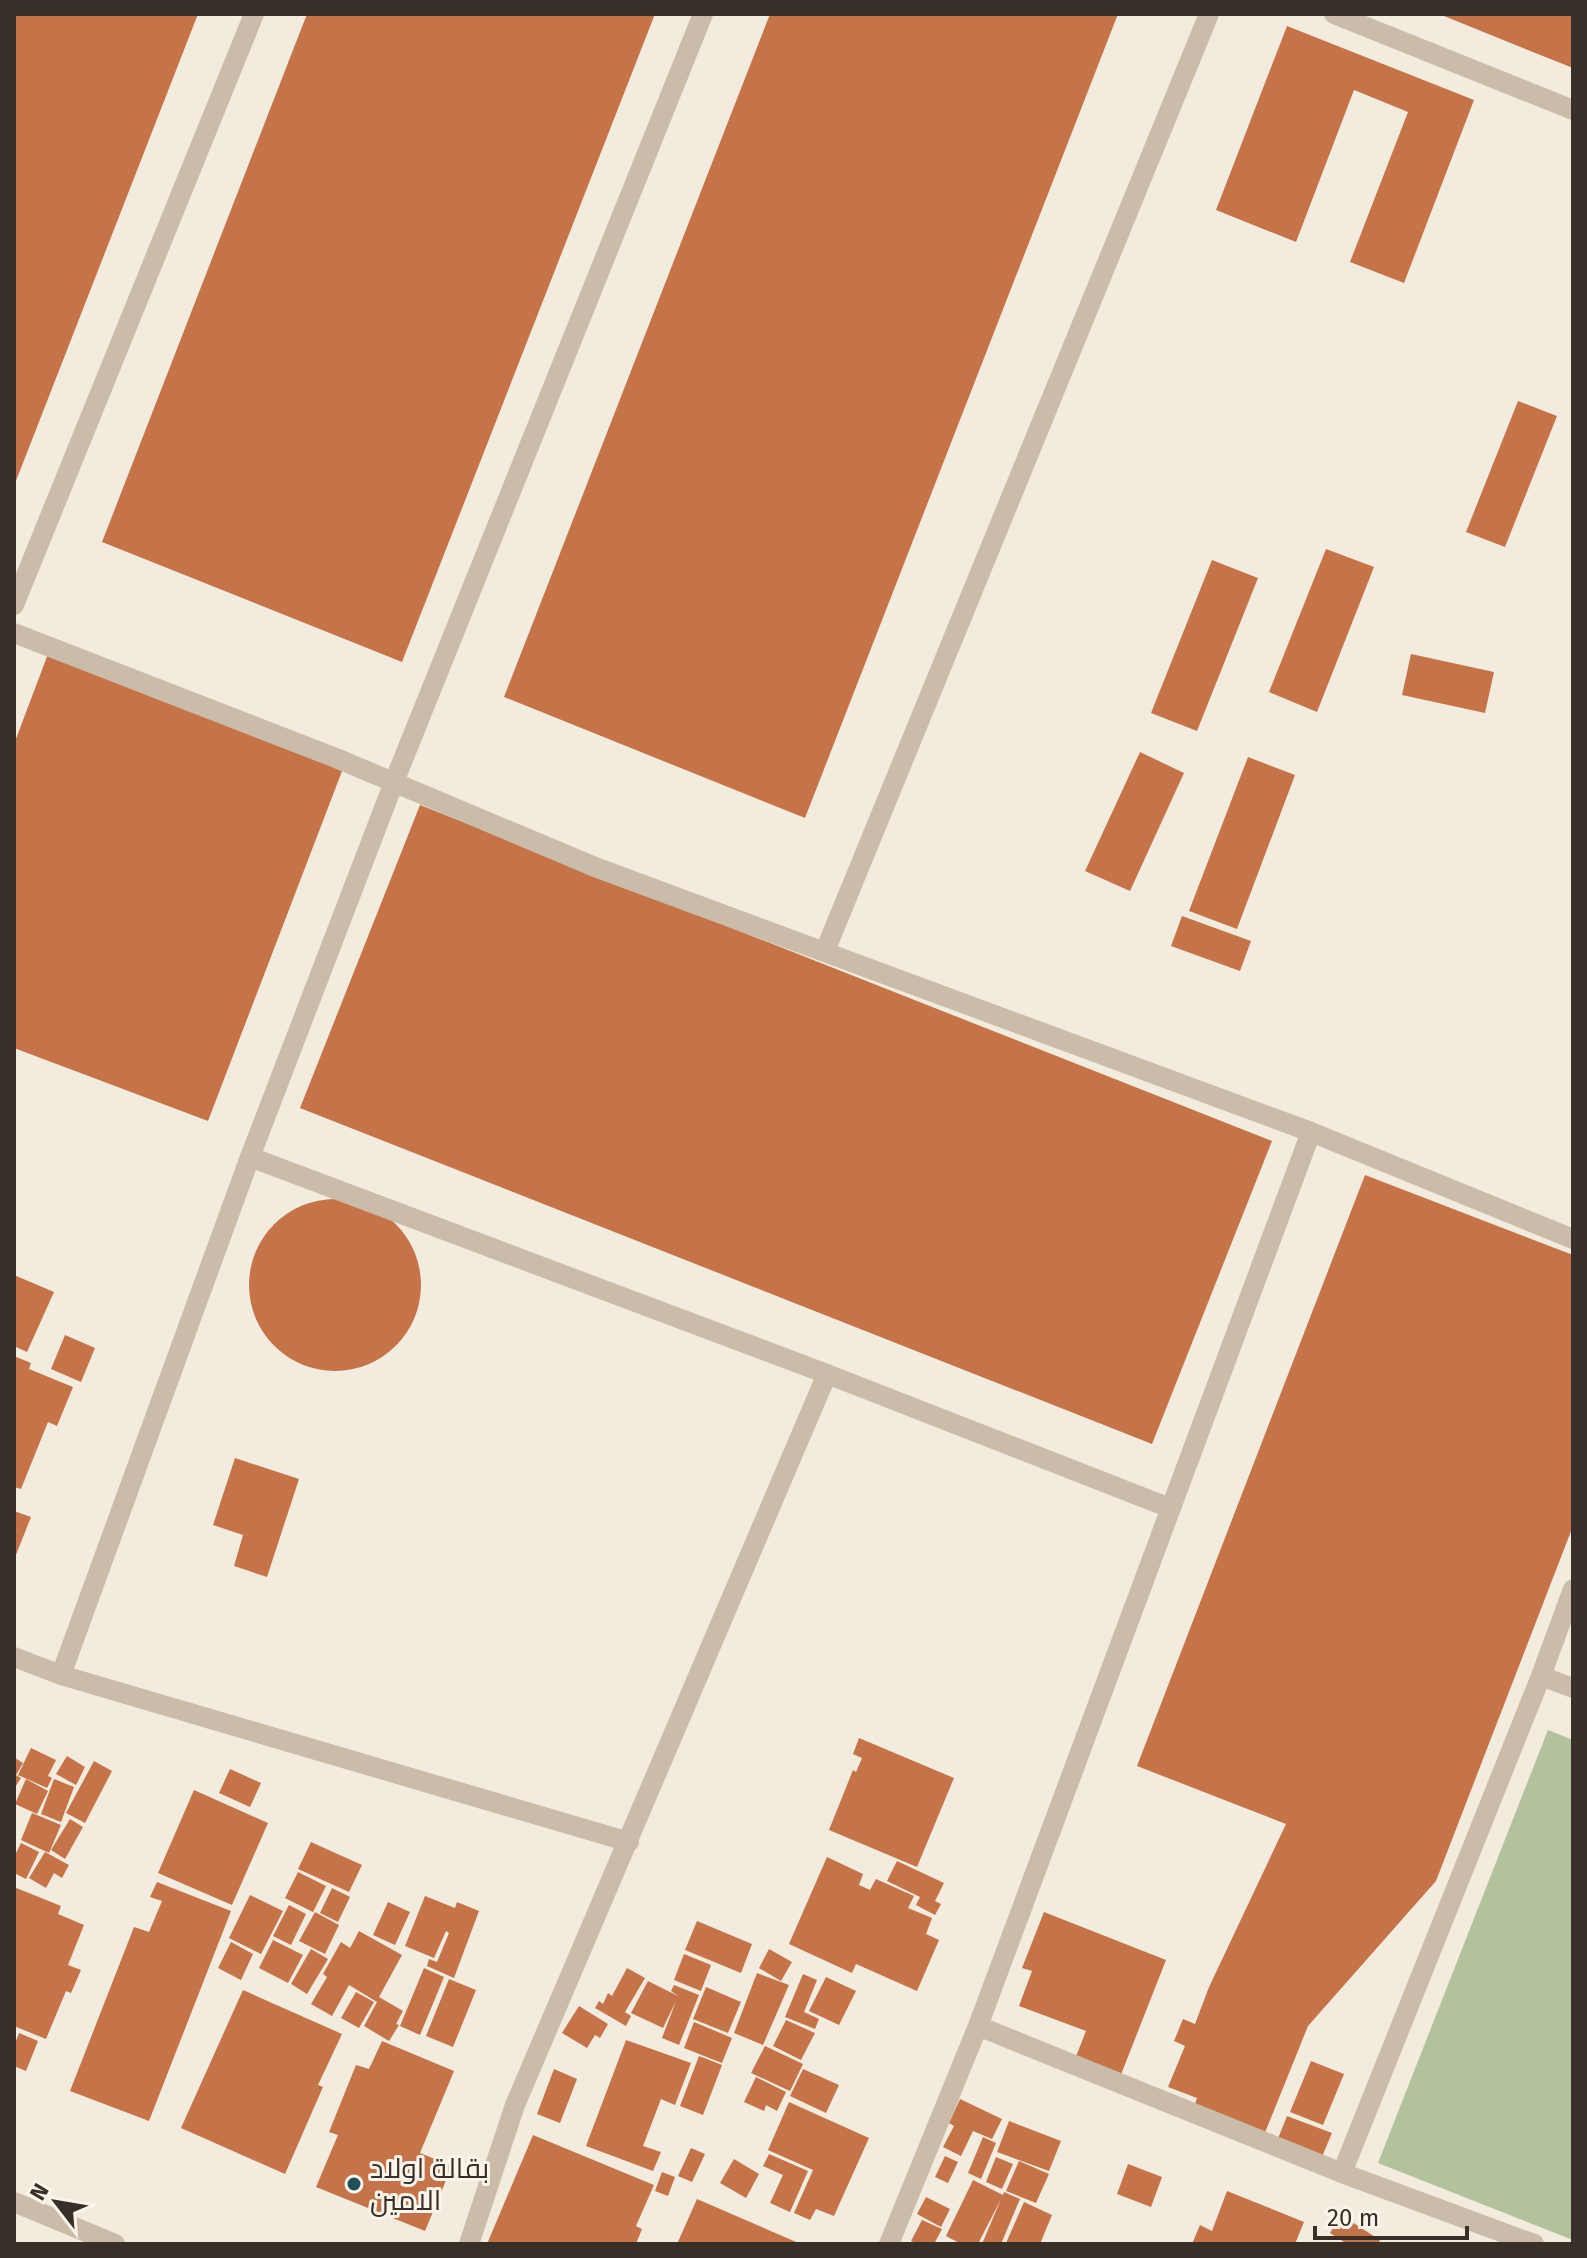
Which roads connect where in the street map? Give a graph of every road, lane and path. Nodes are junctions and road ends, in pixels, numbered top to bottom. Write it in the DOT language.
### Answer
graph roads {
  1 [pos="254,14"];
  2 [pos="703,14"];
  3 [pos="1209,14"];
  4 [pos="1334,14"];
  5 [pos="1573,110"];
  6 [pos="14,605"];
  7 [pos="14,633"];
  8 [pos="394,782"];
  9 [pos="825,951"];
  10 [pos="1311,1132"];
  11 [pos="250,1157"];
  12 [pos="1573,1239"];
  13 [pos="827,1374"];
  14 [pos="1170,1508"];
  15 [pos="1573,1589"];
  16 [pos="14,1657"];
  17 [pos="61,1675"];
  18 [pos="1541,1676"];
  19 [pos="1573,1688"];
  20 [pos="629,1842"];
  21 [pos="978,2026"];
  22 [pos="1342,2173"];
  23 [pos="14,2202"];
  24 [pos="115,2244"];
  25 [pos="469,2244"];
  26 [pos="889,2244"];
  27 [pos="1534,2244"];
  1 -- 6 [label="street"];
  2 -- 8 [label="street"];
  3 -- 9 [label="street"];
  4 -- 5 [label="street"];
  7 -- 8 [label="street"];
  8 -- 9 [label="street"];
  8 -- 11 [label="street"];
  9 -- 10 [label="street"];
  10 -- 12 [label="street"];
  10 -- 14 [label="street"];
  11 -- 13 [label="street"];
  11 -- 17 [label="street"];
  13 -- 14 [label="street"];
  13 -- 20 [label="street"];
  14 -- 21 [label="street"];
  15 -- 18 [label="street"];
  16 -- 17 [label="street"];
  17 -- 20 [label="street"];
  18 -- 19 [label="street"];
  18 -- 22 [label="street"];
  20 -- 25 [label="street"];
  21 -- 22 [label="street"];
  21 -- 26 [label="street"];
  22 -- 27 [label="street"];
  23 -- 24 [label="street"];
}
